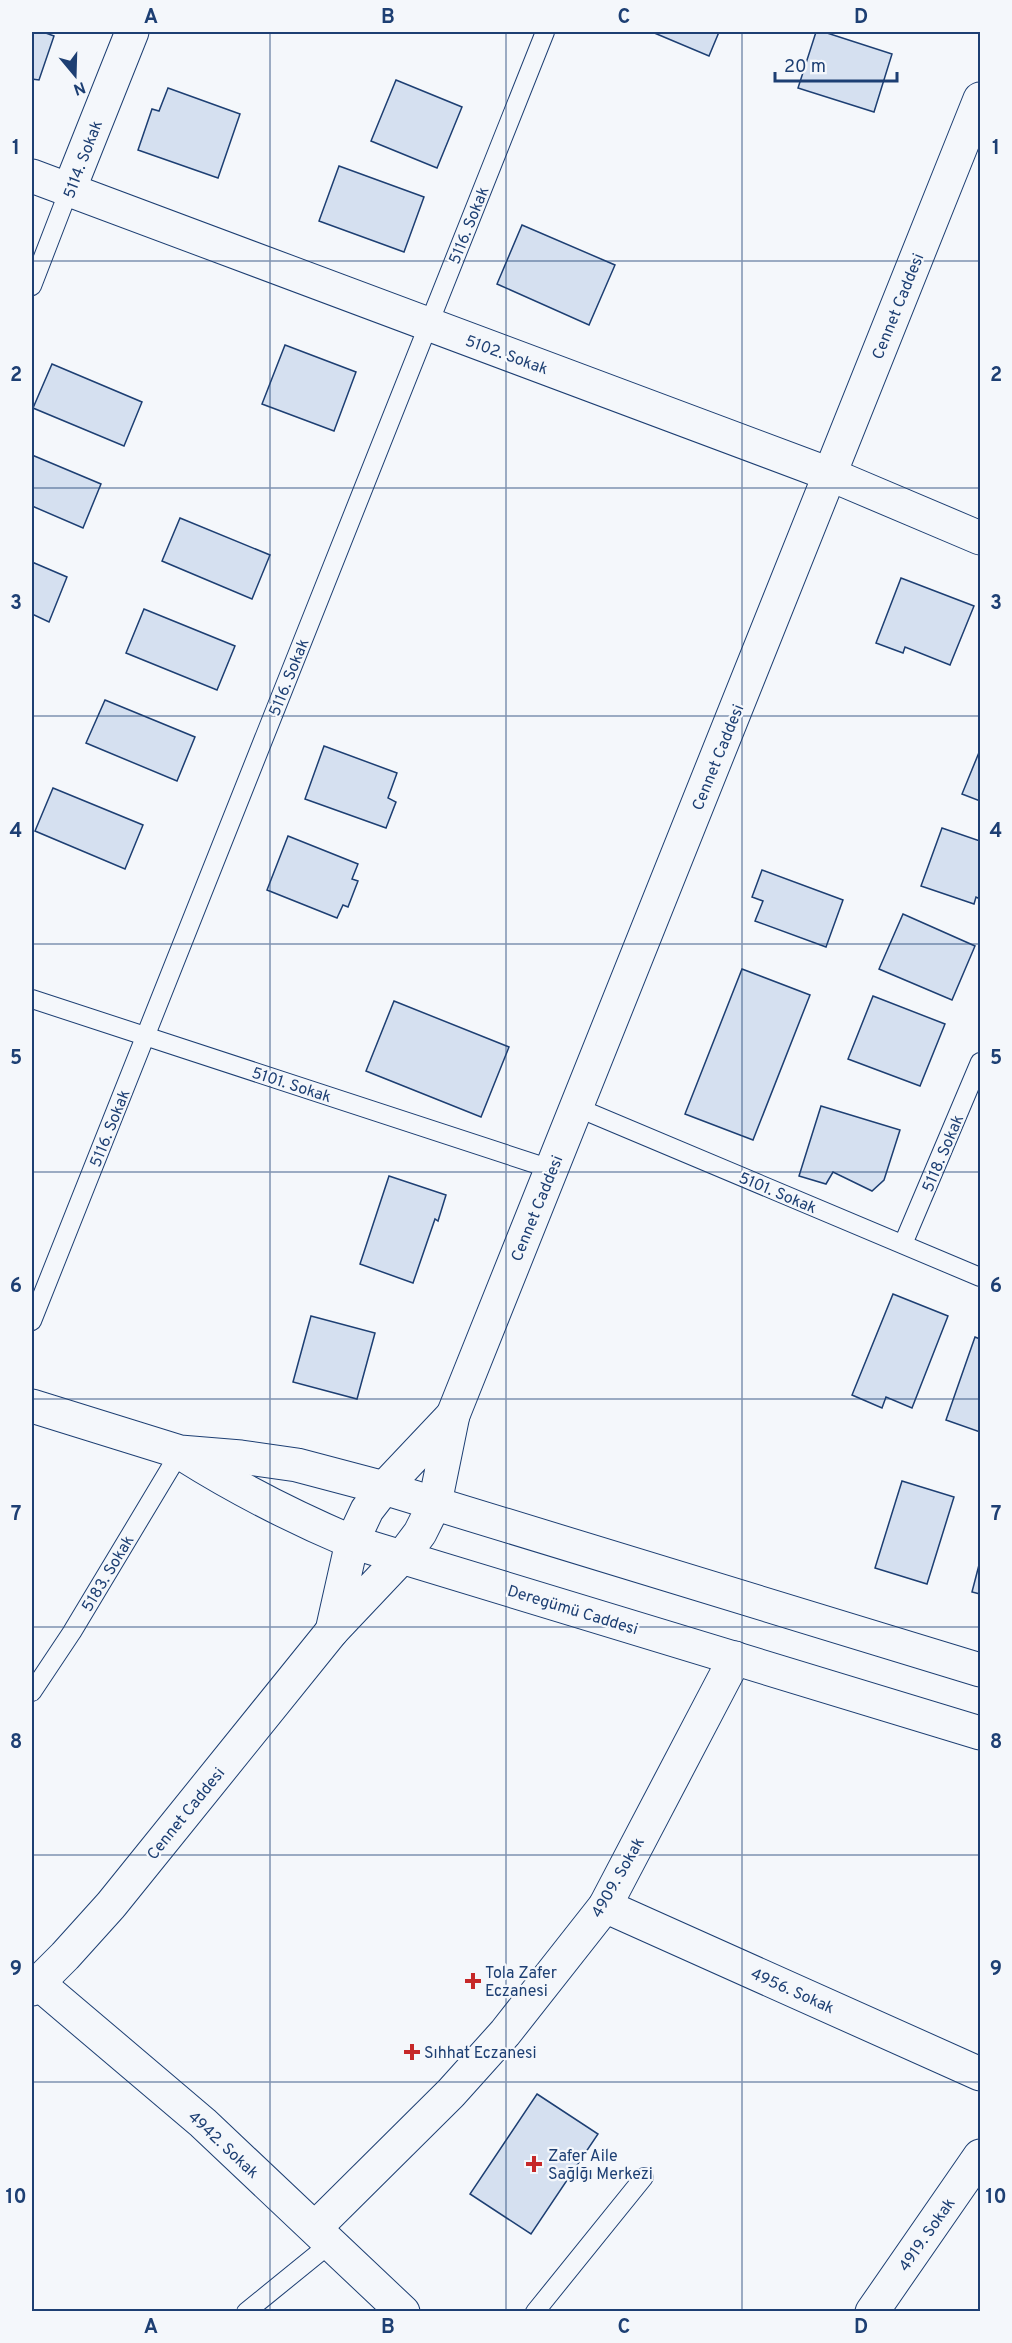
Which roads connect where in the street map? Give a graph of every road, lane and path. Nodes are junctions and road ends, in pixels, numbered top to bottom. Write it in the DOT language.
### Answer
graph roads {
  1 [pos="132,32"];
  2 [pos="545,32"];
  3 [pos="981,99"];
  4 [pos="32,176"];
  5 [pos="69,190"];
  6 [pos="32,286"];
  7 [pos="428,324"];
  8 [pos="830,474"];
  9 [pos="981,538"];
  10 [pos="32,999"];
  11 [pos="145,1036"];
  12 [pos="981,1062"];
  13 [pos="576,1107"];
  14 [pos="551,1169"];
  15 [pos="903,1244"];
  16 [pos="981,1277"];
  17 [pos="32,1322"];
  18 [pos="32,1406"];
  19 [pos="453,1415"];
  20 [pos="180,1452"];
  21 [pos="384,1488"];
  22 [pos="435,1503"];
  23 [pos="352,1542"];
  24 [pos="402,1557"];
  25 [pos="332,1631"];
  26 [pos="735,1658"];
  27 [pos="981,1670"];
  28 [pos="32,1692"];
  29 [pos="981,1733"];
  30 [pos="605,1906"];
  31 [pos="34,1983"];
  32 [pos="981,2074"];
  33 [pos="981,2156"];
  34 [pos="644,2177"];
  35 [pos="323,2236"];
  36 [pos="246,2312"];
  37 [pos="403,2312"];
  38 [pos="535,2312"];
  39 [pos="872,2312"];
  1 -- 5 [label="street, 5114. Sokak"];
  2 -- 7 [label="lane, 5116. Sokak"];
  3 -- 8 [label="street, Cennet Caddesi"];
  4 -- 5 [label="street, 5102. Sokak"];
  5 -- 6 [label="lane, 5114. Sokak"];
  5 -- 7 [label="street, 5102. Sokak"];
  7 -- 8 [label="street, 5102. Sokak"];
  7 -- 11 [label="lane, 5116. Sokak"];
  8 -- 9 [label="street, 5102. Sokak"];
  8 -- 13 [label="street, Cennet Caddesi"];
  10 -- 11 [label="lane, 5101. Sokak"];
  11 -- 14 [label="lane, 5101. Sokak"];
  11 -- 17 [label="lane, 5116. Sokak"];
  12 -- 15 [label="lane, 5118. Sokak"];
  13 -- 14 [label="street, Cennet Caddesi"];
  13 -- 15 [label="lane, 5101. Sokak"];
  14 -- 19 [label="street, Cennet Caddesi"];
  15 -- 16 [label="lane, 5101. Sokak"];
  18 -- 20 [label="street, Deregümü Caddesi"];
  19 -- 21 [label="street, Cennet Caddesi"];
  19 -- 22 [label="street, Cennet Caddesi"];
  20 -- 21 [label="street, Deregümü Caddesi"];
  20 -- 23 [label="street, Deregümü Caddesi"];
  20 -- 28 [label="lane, 5183. Sokak"];
  21 -- 22 [label="street, Deregümü Caddesi"];
  21 -- 23 [label="street, Cennet Caddesi"];
  22 -- 24 [label="street, Cennet Caddesi"];
  22 -- 27 [label="street, Deregümü Caddesi"];
  23 -- 24 [label="street, Deregümü Caddesi"];
  23 -- 25 [label="street, Cennet Caddesi"];
  24 -- 25 [label="street, Cennet Caddesi"];
  24 -- 26 [label="street, Deregümü Caddesi"];
  25 -- 31 [label="street, Cennet Caddesi"];
  26 -- 29 [label="street, Deregümü Caddesi"];
  26 -- 30 [label="street, 4909. Sokak"];
  30 -- 32 [label="street, 4956. Sokak"];
  30 -- 35 [label="street, 4909. Sokak"];
  31 -- 35 [label="street, 4942. Sokak"];
  33 -- 39 [label="street, 4919. Sokak"];
  34 -- 38 [label="lane"];
  35 -- 36 [label="lane, 4909. Sokak"];
  35 -- 37 [label="street, 4942. Sokak"];
}
